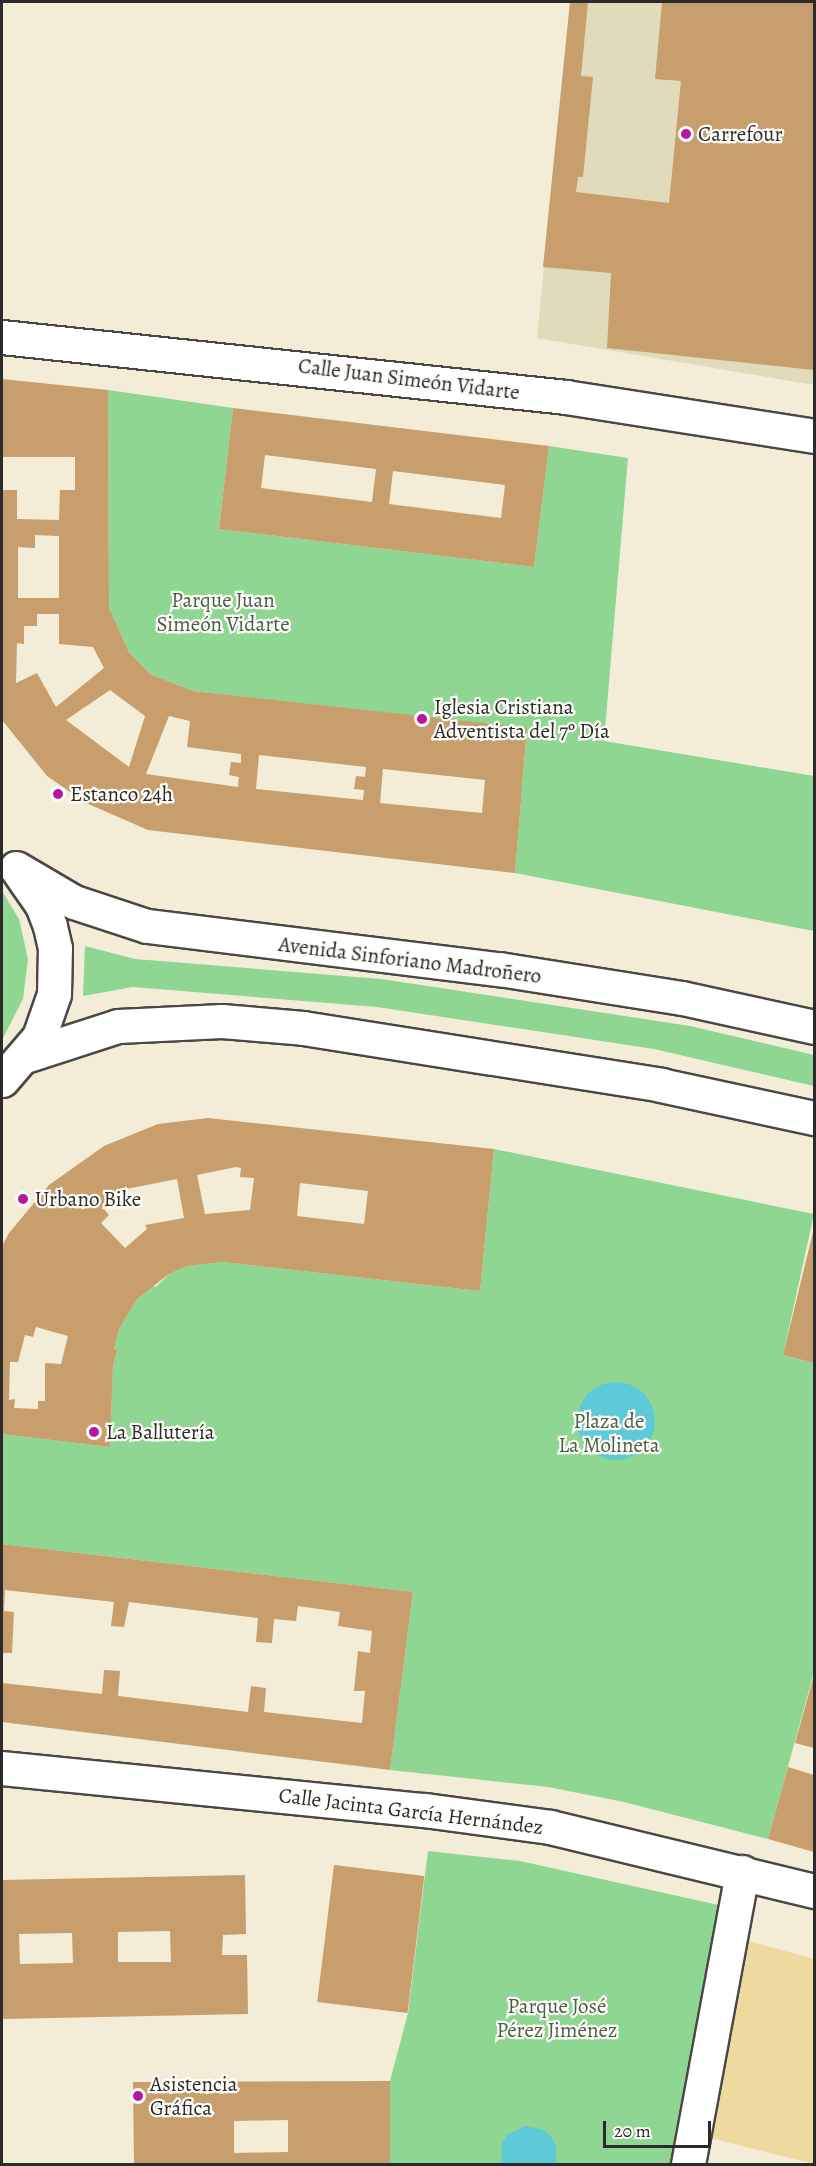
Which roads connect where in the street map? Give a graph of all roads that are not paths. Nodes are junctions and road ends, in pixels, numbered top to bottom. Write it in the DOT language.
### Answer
graph roads {
  1 [pos="2,337"];
  2 [pos="814,436"];
  3 [pos="9,862"];
  4 [pos="814,1027"];
  5 [pos="9,1074"];
  6 [pos="814,1118"];
  7 [pos="2,1768"];
  8 [pos="742,1872"];
  9 [pos="814,1891"];
  10 [pos="688,2164"];
  1 -- 2 [label="street, Calle Juan Simeón Vidarte"];
  3 -- 4 [label="street, Avenida Sinforiano Madroñero"];
  3 -- 5 [label="street"];
  5 -- 6 [label="street"];
  7 -- 8 [label="street, Calle Jacinta García Hernández"];
  8 -- 9 [label="street, Calle Jacinta García Hernández"];
  8 -- 10 [label="street"];
}
